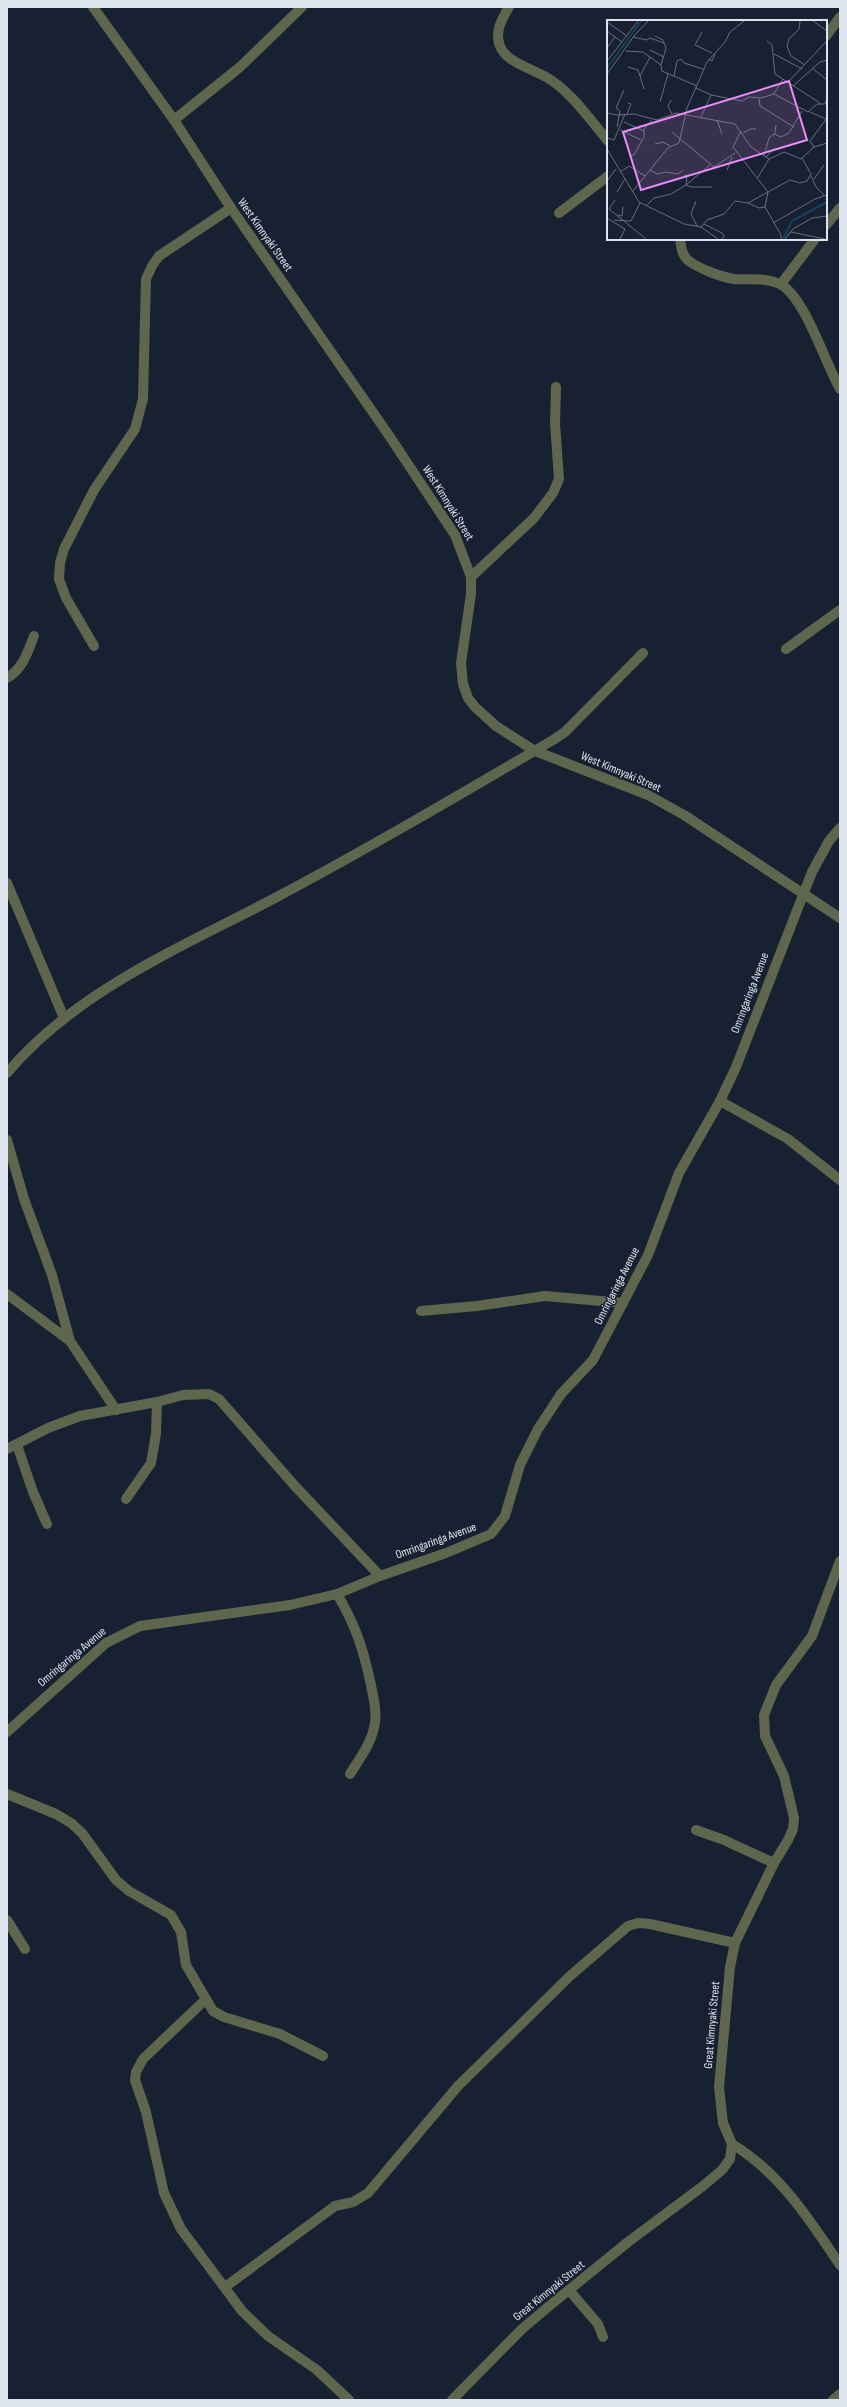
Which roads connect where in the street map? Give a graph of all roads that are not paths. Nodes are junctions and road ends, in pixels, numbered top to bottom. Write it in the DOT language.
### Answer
graph roads {
  1 [pos="93,7"];
  2 [pos="302,7"];
  3 [pos="509,7"];
  4 [pos="840,18"];
  5 [pos="827,35"];
  6 [pos="174,120"];
  7 [pos="607,140"];
  8 [pos="607,177"];
  9 [pos="231,208"];
  10 [pos="840,208"];
  11 [pos="558,213"];
  12 [pos="827,224"];
  13 [pos="680,240"];
  14 [pos="815,240"];
  15 [pos="781,284"];
  16 [pos="556,387"];
  17 [pos="840,389"];
  18 [pos="471,577"];
  19 [pos="840,610"];
  20 [pos="34,636"];
  21 [pos="94,646"];
  22 [pos="786,649"];
  23 [pos="642,653"];
  24 [pos="7,678"];
  25 [pos="535,750"];
  26 [pos="840,828"];
  27 [pos="7,883"];
  28 [pos="804,895"];
  29 [pos="840,918"];
  30 [pos="64,1018"];
  31 [pos="7,1073"];
  32 [pos="720,1102"];
  33 [pos="7,1140"];
  34 [pos="840,1180"];
  35 [pos="7,1294"];
  36 [pos="623,1303"];
  37 [pos="421,1311"];
  38 [pos="70,1341"];
  39 [pos="158,1402"];
  40 [pos="116,1410"];
  41 [pos="17,1445"];
  42 [pos="7,1449"];
  43 [pos="126,1499"];
  44 [pos="47,1524"];
  45 [pos="840,1561"];
  46 [pos="380,1576"];
  47 [pos="337,1594"];
  48 [pos="7,1732"];
  49 [pos="350,1774"];
  50 [pos="7,1794"];
  51 [pos="696,1830"];
  52 [pos="774,1863"];
  53 [pos="7,1920"];
  54 [pos="735,1943"];
  55 [pos="25,1949"];
  56 [pos="204,2000"];
  57 [pos="323,2056"];
  58 [pos="732,2144"];
  59 [pos="840,2265"];
  60 [pos="225,2287"];
  61 [pos="569,2290"];
  62 [pos="603,2337"];
  63 [pos="840,2394"];
  64 [pos="349,2400"];
  65 [pos="452,2400"];
  66 [pos="833,2400"];
  1 -- 6 [label="street, West Kimnyaki Street"];
  2 -- 6 [label="street"];
  3 -- 7 [label="street"];
  4 -- 5 [label="street"];
  6 -- 9 [label="street, West Kimnyaki Street"];
  8 -- 11 [label="street"];
  9 -- 18 [label="street, West Kimnyaki Street"];
  9 -- 21 [label="street"];
  10 -- 12 [label="street"];
  13 -- 15 [label="street"];
  14 -- 15 [label="street"];
  15 -- 17 [label="street"];
  16 -- 18 [label="street"];
  18 -- 25 [label="street, West Kimnyaki Street"];
  19 -- 22 [label="street"];
  20 -- 24 [label="street"];
  23 -- 25 [label="street"];
  25 -- 28 [label="street, West Kimnyaki Street"];
  25 -- 30 [label="street"];
  26 -- 28 [label="street, Omringaringa Avenue"];
  27 -- 30 [label="street"];
  28 -- 29 [label="street, West Kimnyaki Street"];
  28 -- 32 [label="street, Omringaringa Avenue"];
  30 -- 31 [label="street"];
  32 -- 34 [label="street"];
  32 -- 36 [label="street, Omringaringa Avenue"];
  33 -- 38 [label="street"];
  35 -- 38 [label="street"];
  36 -- 37 [label="street"];
  36 -- 46 [label="street, Omringaringa Avenue"];
  38 -- 40 [label="street"];
  39 -- 40 [label="street"];
  39 -- 43 [label="street"];
  39 -- 46 [label="street"];
  40 -- 41 [label="street"];
  41 -- 42 [label="street"];
  41 -- 44 [label="street"];
  45 -- 52 [label="street, Great Kimnyaki Street"];
  46 -- 47 [label="street, Omringaringa Avenue"];
  47 -- 48 [label="street, Omringaringa Avenue"];
  47 -- 49 [label="street"];
  50 -- 56 [label="street"];
  51 -- 52 [label="street"];
  52 -- 54 [label="street, Great Kimnyaki Street"];
  53 -- 55 [label="street"];
  54 -- 58 [label="street, Great Kimnyaki Street"];
  54 -- 60 [label="street"];
  56 -- 57 [label="street"];
  56 -- 60 [label="street"];
  58 -- 59 [label="street"];
  58 -- 61 [label="street, Great Kimnyaki Street"];
  60 -- 64 [label="street"];
  61 -- 62 [label="street"];
  61 -- 65 [label="street, Great Kimnyaki Street"];
  63 -- 66 [label="street"];
}
